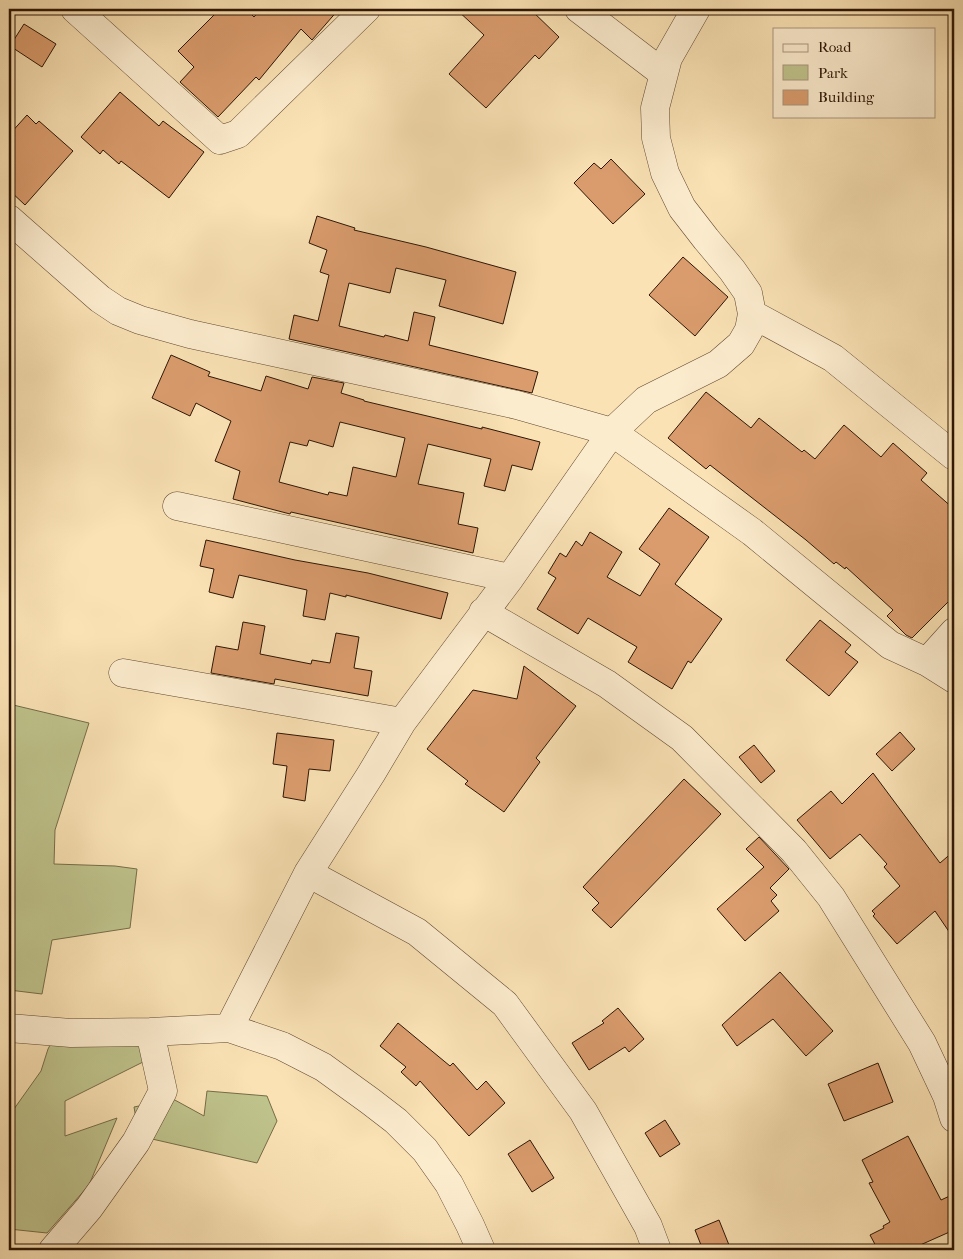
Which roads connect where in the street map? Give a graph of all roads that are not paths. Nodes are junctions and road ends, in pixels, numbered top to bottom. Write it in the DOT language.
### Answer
graph roads {
  1 [pos="75,9"];
  2 [pos="366,9"];
  3 [pos="579,9"];
  4 [pos="696,9"];
  5 [pos="664,74"];
  6 [pos="9,219"];
  7 [pos="752,314"];
  8 [pos="612,432"];
  9 [pos="954,456"];
  10 [pos="177,506"];
  11 [pos="510,578"];
  12 [pos="483,612"];
  13 [pos="954,632"];
  14 [pos="927,662"];
  15 [pos="123,673"];
  16 [pos="954,679"];
  17 [pos="402,722"];
  18 [pos="308,872"];
  19 [pos="9,1028"];
  20 [pos="229,1028"];
  21 [pos="150,1032"];
  22 [pos="954,1118"];
  23 [pos="54,1250"];
  24 [pos="481,1250"];
  25 [pos="657,1250"];
  1 -- 2 [label="street"];
  3 -- 5 [label="street"];
  4 -- 5 [label="street"];
  5 -- 7 [label="street"];
  6 -- 8 [label="street"];
  7 -- 8 [label="street"];
  7 -- 9 [label="street"];
  8 -- 11 [label="street"];
  8 -- 14 [label="street"];
  10 -- 11 [label="street"];
  11 -- 12 [label="street"];
  12 -- 17 [label="street"];
  12 -- 22 [label="street"];
  13 -- 14 [label="street"];
  14 -- 16 [label="street"];
  15 -- 17 [label="street"];
  17 -- 18 [label="street"];
  18 -- 20 [label="street"];
  18 -- 25 [label="street"];
  19 -- 21 [label="street"];
  20 -- 21 [label="street"];
  20 -- 24 [label="street"];
  21 -- 23 [label="street"];
}
